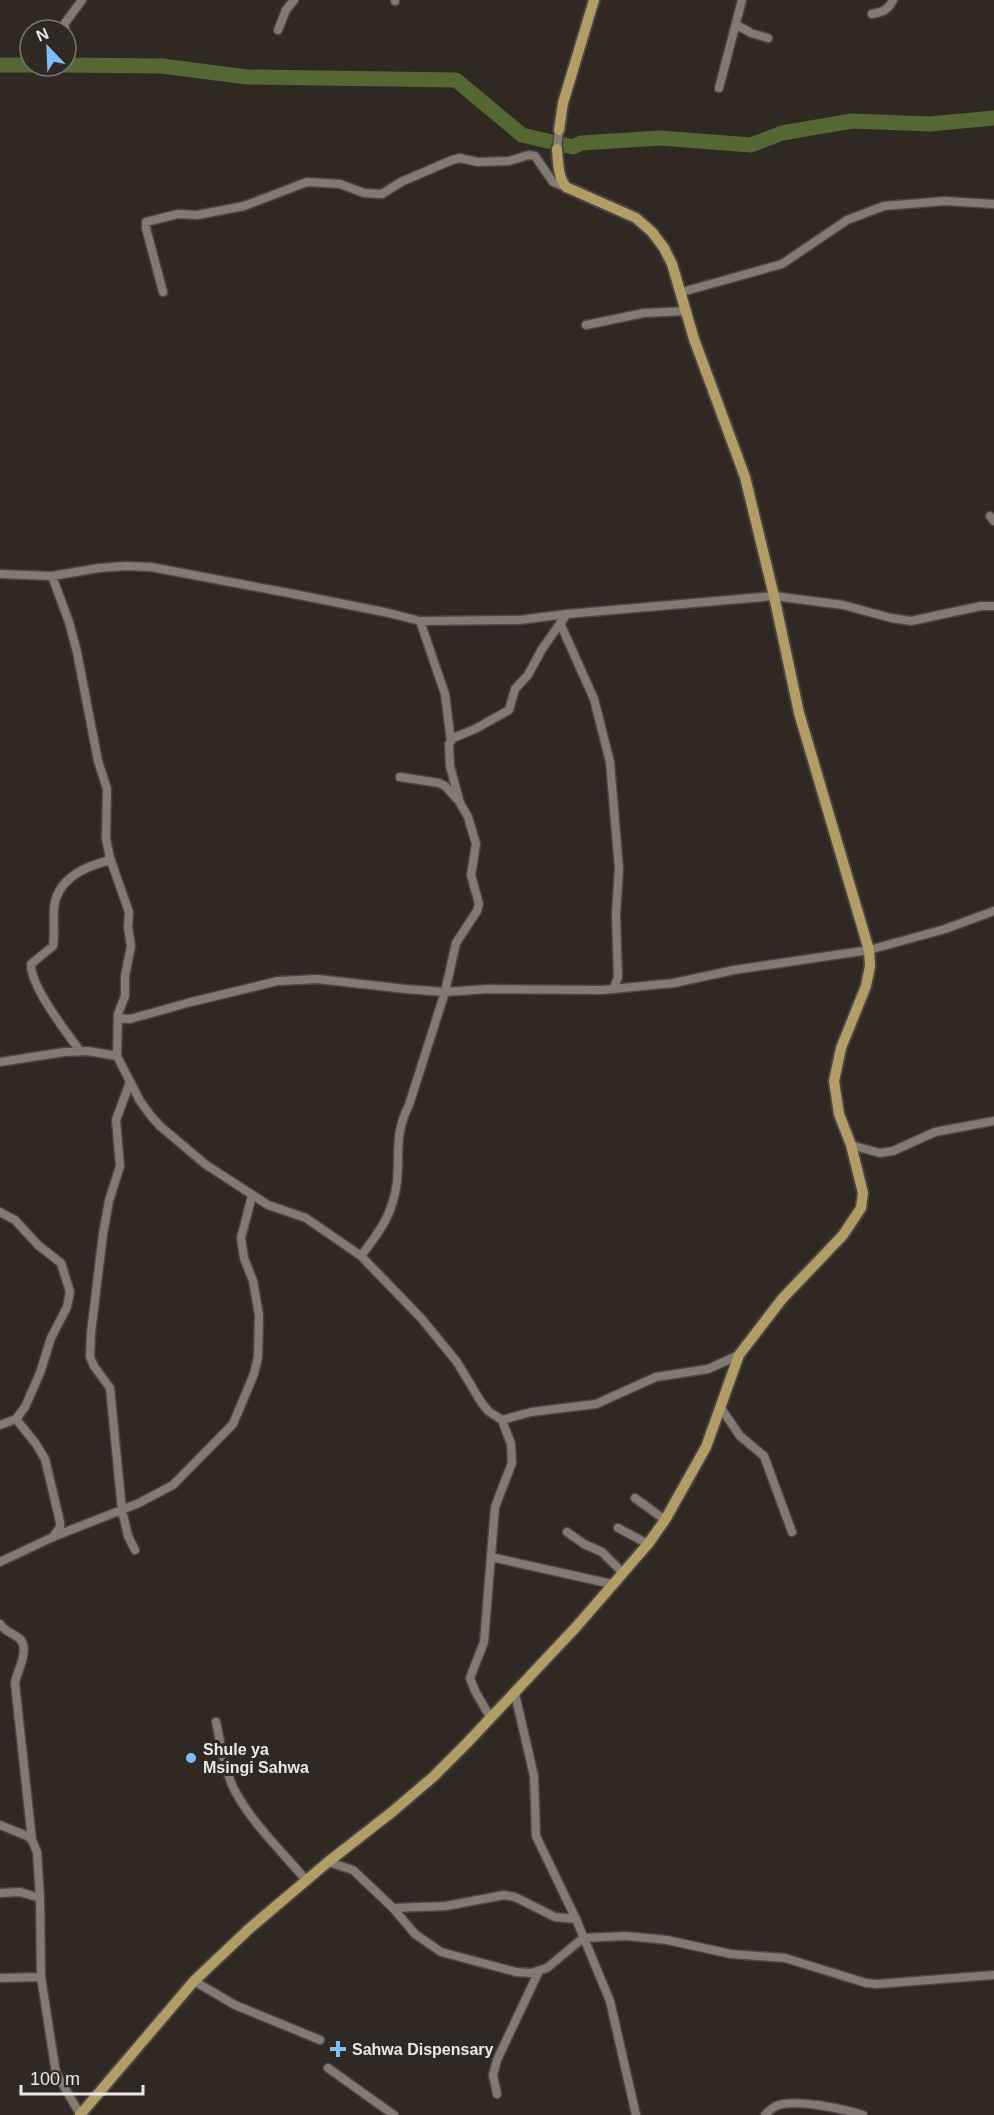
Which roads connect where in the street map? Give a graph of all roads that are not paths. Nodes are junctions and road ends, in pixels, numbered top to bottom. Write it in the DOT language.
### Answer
graph roads {
  1 [pos="82,0"];
  2 [pos="294,0"];
  3 [pos="594,0"];
  4 [pos="742,0"];
  5 [pos="893,0"];
  6 [pos="872,14"];
  7 [pos="69,18"];
  8 [pos="737,26"];
  9 [pos="278,30"];
  10 [pos="768,38"];
  11 [pos="719,88"];
  12 [pos="559,130"];
  13 [pos="557,149"];
  14 [pos="566,187"];
  15 [pos="994,204"];
  16 [pos="163,292"];
  17 [pos="682,292"];
  18 [pos="687,311"];
  19 [pos="586,325"];
  20 [pos="0,574"];
  21 [pos="52,576"];
  22 [pos="774,596"];
  23 [pos="994,606"];
  24 [pos="567,614"];
  25 [pos="420,621"];
  26 [pos="560,623"];
  27 [pos="449,744"];
  28 [pos="400,777"];
  29 [pos="460,803"];
  30 [pos="111,860"];
  31 [pos="994,911"];
  32 [pos="869,950"];
  33 [pos="614,988"];
  34 [pos="445,992"];
  35 [pos="118,1018"];
  36 [pos="80,1052"];
  37 [pos="117,1056"];
  38 [pos="0,1062"];
  39 [pos="130,1082"];
  40 [pos="994,1121"];
  41 [pos="851,1145"];
  42 [pos="252,1196"];
  43 [pos="0,1212"];
  44 [pos="361,1256"];
  45 [pos="739,1355"];
  46 [pos="721,1408"];
  47 [pos="16,1419"];
  48 [pos="502,1420"];
  49 [pos="0,1425"];
  50 [pos="635,1498"];
  51 [pos="122,1510"];
  52 [pos="664,1520"];
  53 [pos="618,1528"];
  54 [pos="792,1532"];
  55 [pos="567,1533"];
  56 [pos="52,1537"];
  57 [pos="648,1544"];
  58 [pos="135,1550"];
  59 [pos="491,1557"];
  60 [pos="0,1562"];
  61 [pos="622,1572"];
  62 [pos="612,1584"];
  63 [pos="0,1624"];
  64 [pos="515,1694"];
  65 [pos="490,1718"];
  66 [pos="216,1722"];
  67 [pos="0,1825"];
  68 [pos="32,1840"];
  69 [pos="328,1862"];
  70 [pos="306,1880"];
  71 [pos="0,1893"];
  72 [pos="40,1898"];
  73 [pos="393,1908"];
  74 [pos="576,1920"];
  75 [pos="583,1938"];
  76 [pos="539,1971"];
  77 [pos="994,1975"];
  78 [pos="41,1977"];
  79 [pos="0,1978"];
  80 [pos="194,1981"];
  81 [pos="320,2040"];
  82 [pos="328,2068"];
  83 [pos="497,2094"];
  84 [pos="80,2115"];
  85 [pos="394,2115"];
  86 [pos="636,2115"];
  87 [pos="765,2115"];
  88 [pos="863,2115"];
  1 -- 7 [label="street"];
  2 -- 9 [label="street"];
  3 -- 12 [label="main road"];
  4 -- 8 [label="street"];
  5 -- 6 [label="street"];
  8 -- 10 [label="street"];
  8 -- 11 [label="street"];
  12 -- 13 [label="street"];
  13 -- 14 [label="main road"];
  14 -- 16 [label="street"];
  14 -- 17 [label="main road"];
  15 -- 17 [label="street"];
  17 -- 18 [label="main road"];
  18 -- 19 [label="street"];
  18 -- 22 [label="main road"];
  20 -- 21 [label="street"];
  21 -- 25 [label="street"];
  21 -- 30 [label="street"];
  22 -- 23 [label="street"];
  22 -- 24 [label="street"];
  22 -- 32 [label="main road"];
  24 -- 25 [label="street"];
  24 -- 26 [label="street"];
  25 -- 27 [label="street"];
  26 -- 27 [label="street"];
  26 -- 33 [label="street"];
  27 -- 29 [label="street"];
  28 -- 29 [label="street"];
  29 -- 34 [label="street"];
  30 -- 35 [label="street"];
  30 -- 36 [label="street"];
  31 -- 32 [label="street"];
  32 -- 33 [label="street"];
  32 -- 41 [label="main road"];
  33 -- 34 [label="street"];
  34 -- 35 [label="street"];
  34 -- 44 [label="street"];
  35 -- 37 [label="street"];
  36 -- 37 [label="street"];
  36 -- 38 [label="street"];
  37 -- 39 [label="street"];
  39 -- 42 [label="street"];
  39 -- 51 [label="street"];
  40 -- 41 [label="street"];
  41 -- 45 [label="main road"];
  42 -- 44 [label="street"];
  42 -- 51 [label="street"];
  43 -- 47 [label="street"];
  44 -- 48 [label="street"];
  45 -- 46 [label="main road"];
  45 -- 48 [label="street"];
  46 -- 52 [label="main road"];
  46 -- 54 [label="street"];
  47 -- 49 [label="street"];
  47 -- 56 [label="street"];
  48 -- 59 [label="street"];
  50 -- 52 [label="street"];
  51 -- 56 [label="street"];
  51 -- 58 [label="street"];
  52 -- 57 [label="main road"];
  53 -- 57 [label="street"];
  55 -- 61 [label="street"];
  56 -- 60 [label="street"];
  57 -- 61 [label="main road"];
  59 -- 62 [label="street"];
  59 -- 65 [label="street"];
  61 -- 62 [label="main road"];
  62 -- 64 [label="main road"];
  63 -- 68 [label="street"];
  64 -- 65 [label="main road"];
  64 -- 74 [label="street"];
  65 -- 69 [label="main road"];
  66 -- 70 [label="street"];
  67 -- 68 [label="street"];
  68 -- 72 [label="street"];
  69 -- 70 [label="main road"];
  69 -- 73 [label="street"];
  70 -- 80 [label="main road"];
  71 -- 72 [label="street"];
  72 -- 78 [label="street"];
  73 -- 74 [label="street"];
  73 -- 76 [label="street"];
  74 -- 75 [label="street"];
  75 -- 76 [label="street"];
  75 -- 77 [label="street"];
  75 -- 86 [label="street"];
  76 -- 83 [label="street"];
  78 -- 79 [label="street"];
  78 -- 84 [label="street"];
  80 -- 81 [label="street"];
  80 -- 84 [label="main road"];
  82 -- 85 [label="street"];
  87 -- 88 [label="street"];
}
